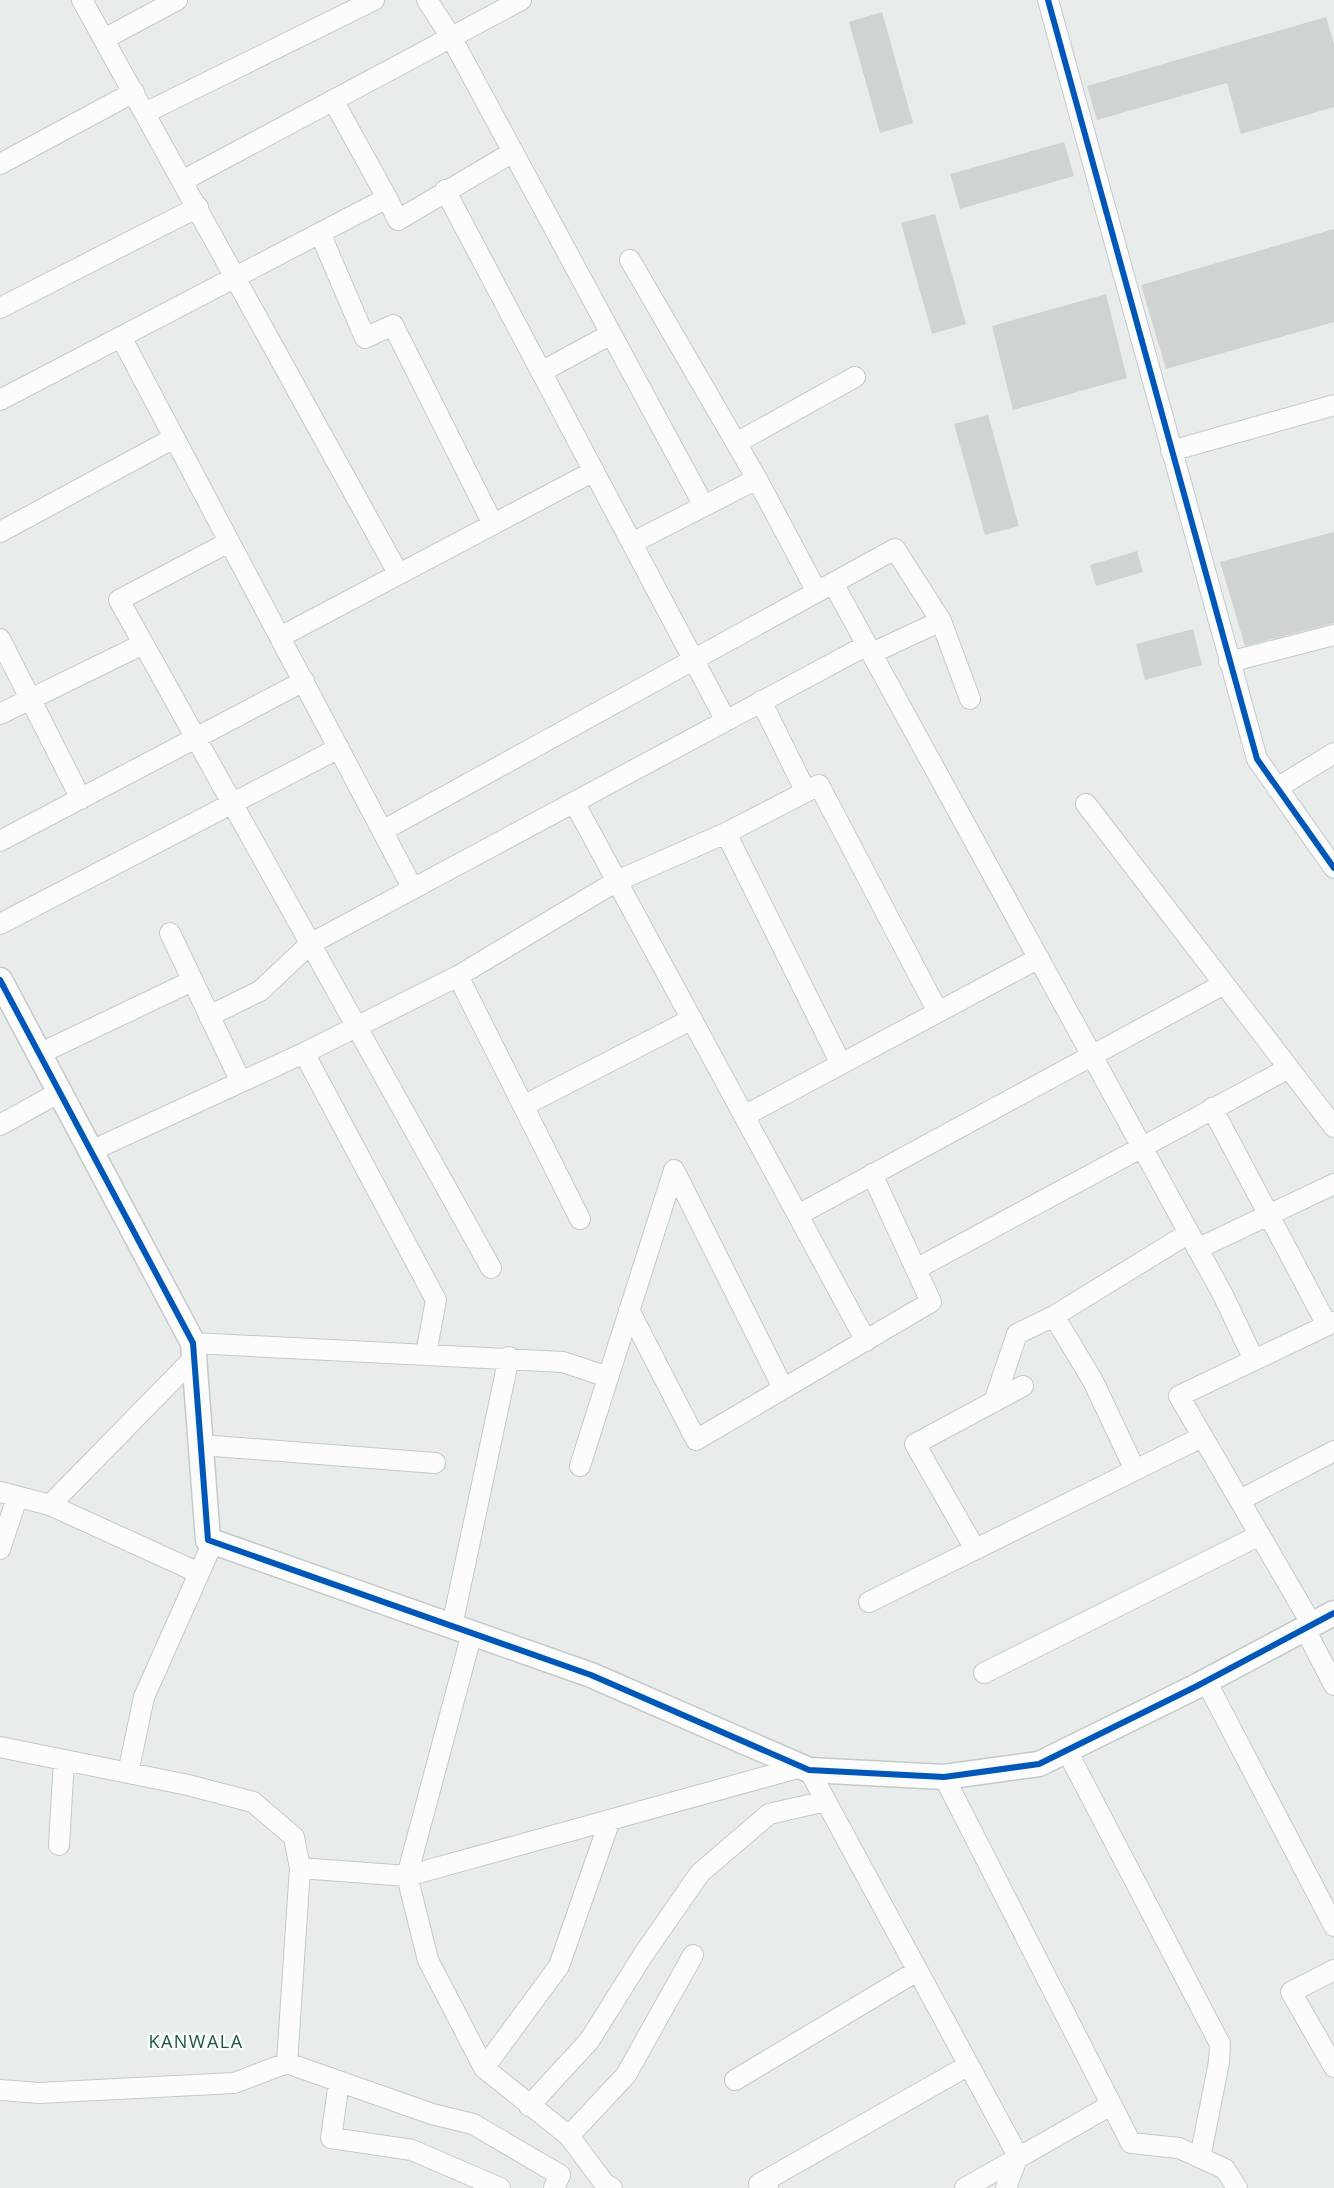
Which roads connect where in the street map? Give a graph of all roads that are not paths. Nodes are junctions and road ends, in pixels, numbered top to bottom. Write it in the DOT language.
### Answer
graph roads {
  1 [pos="82,0"];
  2 [pos="177,0"];
  3 [pos="374,0"];
  4 [pos="427,0"];
  5 [pos="521,0"];
  6 [pos="1048,0"];
  7 [pos="451,37"];
  8 [pos="104,39"];
  9 [pos="134,92"];
  10 [pos="333,100"];
  11 [pos="145,113"];
  12 [pos="513,152"];
  13 [pos="0,164"];
  14 [pos="182,181"];
  15 [pos="445,190"];
  16 [pos="387,198"];
  17 [pos="198,207"];
  18 [pos="320,233"];
  19 [pos="630,260"];
  20 [pos="235,278"];
  21 [pos="0,308"];
  22 [pos="611,334"];
  23 [pos="121,337"];
  24 [pos="541,372"];
  25 [pos="855,377"];
  26 [pos="0,400"];
  27 [pos="1334,405"];
  28 [pos="174,438"];
  29 [pos="736,443"];
  30 [pos="1171,451"];
  31 [pos="594,471"];
  32 [pos="758,479"];
  33 [pos="704,506"];
  34 [pos="493,524"];
  35 [pos="0,532"];
  36 [pos="229,542"];
  37 [pos="632,543"];
  38 [pos="398,573"];
  39 [pos="825,587"];
  40 [pos="941,621"];
  41 [pos="1334,634"];
  42 [pos="280,637"];
  43 [pos="0,639"];
  44 [pos="143,644"];
  45 [pos="869,649"];
  46 [pos="693,660"];
  47 [pos="1229,662"];
  48 [pos="304,681"];
  49 [pos="30,699"];
  50 [pos="970,699"];
  51 [pos="761,701"];
  52 [pos="0,714"];
  53 [pos="726,720"];
  54 [pos="196,738"];
  55 [pos="339,748"];
  56 [pos="1334,753"];
  57 [pos="1277,788"];
  58 [pos="806,792"];
  59 [pos="81,799"];
  60 [pos="574,802"];
  61 [pos="232,803"];
  62 [pos="1086,804"];
  63 [pos="382,831"];
  64 [pos="726,833"];
  65 [pos="0,841"];
  66 [pos="1334,868"];
  67 [pos="617,881"];
  68 [pos="413,889"];
  69 [pos="0,924"];
  70 [pos="170,933"];
  71 [pos="310,944"];
  72 [pos="1039,958"];
  73 [pos="458,976"];
  74 [pos="0,980"];
  75 [pos="192,981"];
  76 [pos="1224,984"];
  77 [pos="938,1012"];
  78 [pos="209,1016"];
  79 [pos="692,1019"];
  80 [pos="357,1027"];
  81 [pos="304,1053"];
  82 [pos="39,1054"];
  83 [pos="1092,1056"];
  84 [pos="841,1064"];
  85 [pos="1289,1068"];
  86 [pos="241,1082"];
  87 [pos="60,1092"];
  88 [pos="523,1106"];
  89 [pos="1212,1108"];
  90 [pos="744,1116"];
  91 [pos="0,1125"];
  92 [pos="1334,1127"];
  93 [pos="1141,1145"];
  94 [pos="91,1151"];
  95 [pos="872,1174"];
  96 [pos="1334,1184"];
  97 [pos="798,1215"];
  98 [pos="1268,1216"];
  99 [pos="580,1219"];
  100 [pos="1193,1241"];
  101 [pos="491,1268"];
  102 [pos="916,1269"];
  103 [pos="629,1310"];
  104 [pos="1054,1316"];
  105 [pos="1331,1324"];
  106 [pos="866,1341"];
  107 [pos="193,1350"];
  108 [pos="426,1354"];
  109 [pos="509,1358"];
  110 [pos="1254,1360"];
  111 [pos="608,1377"];
  112 [pos="1023,1386"];
  113 [pos="783,1388"];
  114 [pos="994,1402"];
  115 [pos="1202,1437"];
  116 [pos="201,1444"];
  117 [pos="1334,1450"];
  118 [pos="435,1462"];
  119 [pos="580,1466"];
  120 [pos="1134,1470"];
  121 [pos="8,1495"];
  122 [pos="1240,1500"];
  123 [pos="50,1505"];
  124 [pos="1260,1535"];
  125 [pos="213,1542"];
  126 [pos="0,1549"];
  127 [pos="975,1549"];
  128 [pos="199,1573"];
  129 [pos="869,1602"];
  130 [pos="1334,1613"];
  131 [pos="1309,1627"];
  132 [pos="462,1629"];
  133 [pos="984,1673"];
  134 [pos="1206,1681"];
  135 [pos="1334,1685"];
  136 [pos="0,1747"];
  137 [pos="1067,1750"];
  138 [pos="64,1760"];
  139 [pos="805,1768"];
  140 [pos="128,1773"];
  141 [pos="944,1777"];
  142 [pos="826,1801"];
  143 [pos="610,1820"];
  144 [pos="58,1845"];
  145 [pos="300,1868"];
  146 [pos="407,1876"];
  147 [pos="1334,1926"];
  148 [pos="693,1955"];
  149 [pos="1334,1970"];
  150 [pos="917,1971"];
  151 [pos="287,2063"];
  152 [pos="969,2066"];
  153 [pos="1334,2067"];
  154 [pos="484,2068"];
  155 [pos="735,2080"];
  156 [pos="339,2082"];
  157 [pos="0,2090"];
  158 [pos="1111,2105"];
  159 [pos="530,2106"];
  160 [pos="569,2136"];
  161 [pos="1018,2156"];
  162 [pos="1200,2158"];
  163 [pos="500,2188"];
  164 [pos="554,2188"];
  165 [pos="612,2188"];
  166 [pos="768,2188"];
  167 [pos="965,2188"];
  168 [pos="1006,2188"];
  169 [pos="1237,2188"];
  1 -- 8 [label="street"];
  2 -- 8 [label="street"];
  3 -- 11 [label="street"];
  4 -- 7 [label="street"];
  5 -- 7 [label="street"];
  6 -- 30 [label="street"];
  7 -- 10 [label="street"];
  7 -- 12 [label="street"];
  8 -- 9 [label="street"];
  9 -- 11 [label="street"];
  9 -- 13 [label="street"];
  10 -- 14 [label="street"];
  10 -- 16 [label="street"];
  11 -- 14 [label="street"];
  12 -- 15 [label="street"];
  12 -- 22 [label="street"];
  14 -- 17 [label="street"];
  15 -- 16 [label="street"];
  15 -- 24 [label="street"];
  16 -- 18 [label="street"];
  17 -- 20 [label="street"];
  17 -- 21 [label="street"];
  18 -- 20 [label="street"];
  18 -- 34 [label="street"];
  19 -- 29 [label="street"];
  20 -- 23 [label="street"];
  20 -- 38 [label="street"];
  22 -- 24 [label="street"];
  22 -- 33 [label="street"];
  23 -- 26 [label="street"];
  23 -- 28 [label="street"];
  24 -- 31 [label="street"];
  25 -- 29 [label="street"];
  27 -- 30 [label="street"];
  28 -- 35 [label="street"];
  28 -- 36 [label="street"];
  29 -- 32 [label="street"];
  30 -- 47 [label="street"];
  31 -- 34 [label="street"];
  31 -- 37 [label="street"];
  32 -- 33 [label="street"];
  32 -- 39 [label="street"];
  33 -- 37 [label="street"];
  34 -- 38 [label="street"];
  36 -- 42 [label="street"];
  36 -- 44 [label="street"];
  37 -- 46 [label="street"];
  38 -- 42 [label="street"];
  39 -- 40 [label="street"];
  39 -- 45 [label="street"];
  39 -- 46 [label="street"];
  40 -- 45 [label="street"];
  40 -- 50 [label="street"];
  41 -- 47 [label="street"];
  42 -- 48 [label="street"];
  43 -- 49 [label="street"];
  44 -- 49 [label="street"];
  44 -- 54 [label="street"];
  45 -- 51 [label="street"];
  45 -- 72 [label="street"];
  46 -- 53 [label="street"];
  46 -- 63 [label="street"];
  47 -- 57 [label="street"];
  48 -- 54 [label="street"];
  48 -- 55 [label="street"];
  49 -- 52 [label="street"];
  49 -- 59 [label="street"];
  51 -- 53 [label="street"];
  51 -- 58 [label="street"];
  53 -- 60 [label="street"];
  54 -- 59 [label="street"];
  54 -- 61 [label="street"];
  55 -- 61 [label="street"];
  55 -- 63 [label="street"];
  56 -- 57 [label="street"];
  57 -- 66 [label="street"];
  58 -- 64 [label="street"];
  58 -- 77 [label="street"];
  59 -- 65 [label="street"];
  60 -- 67 [label="street"];
  60 -- 68 [label="street"];
  61 -- 69 [label="street"];
  61 -- 71 [label="street"];
  62 -- 76 [label="street"];
  63 -- 68 [label="street"];
  64 -- 67 [label="street"];
  64 -- 84 [label="street"];
  67 -- 73 [label="street"];
  67 -- 79 [label="street"];
  68 -- 71 [label="street"];
  70 -- 75 [label="street"];
  71 -- 78 [label="street"];
  71 -- 80 [label="street"];
  72 -- 77 [label="street"];
  72 -- 83 [label="street"];
  73 -- 80 [label="street"];
  73 -- 88 [label="street"];
  74 -- 82 [label="street"];
  75 -- 78 [label="street"];
  75 -- 82 [label="street"];
  76 -- 83 [label="street"];
  76 -- 85 [label="street"];
  77 -- 84 [label="street"];
  78 -- 86 [label="street"];
  79 -- 88 [label="street"];
  79 -- 90 [label="street"];
  80 -- 81 [label="street"];
  80 -- 101 [label="street"];
  81 -- 86 [label="street"];
  81 -- 108 [label="street"];
  82 -- 87 [label="street"];
  83 -- 93 [label="street"];
  83 -- 95 [label="street"];
  84 -- 90 [label="street"];
  85 -- 89 [label="street"];
  85 -- 92 [label="street"];
  86 -- 94 [label="street"];
  87 -- 91 [label="street"];
  87 -- 94 [label="street"];
  88 -- 99 [label="street"];
  89 -- 93 [label="street"];
  89 -- 98 [label="street"];
  90 -- 97 [label="street"];
  93 -- 100 [label="street"];
  93 -- 102 [label="street"];
  94 -- 107 [label="street"];
  95 -- 97 [label="street"];
  95 -- 102 [label="street"];
  96 -- 98 [label="street"];
  97 -- 106 [label="street"];
  98 -- 100 [label="street"];
  98 -- 105 [label="street"];
  100 -- 104 [label="street"];
  100 -- 110 [label="street"];
  102 -- 106 [label="street"];
  103 -- 111 [label="street"];
  103 -- 113 [label="street"];
  103 -- 113 [label="street"];
  104 -- 114 [label="street"];
  104 -- 120 [label="street"];
  105 -- 110 [label="street"];
  106 -- 113 [label="street"];
  107 -- 108 [label="street"];
  107 -- 116 [label="street"];
  107 -- 123 [label="street"];
  108 -- 109 [label="street"];
  109 -- 111 [label="street"];
  109 -- 132 [label="street"];
  110 -- 115 [label="street"];
  111 -- 119 [label="street"];
  112 -- 114 [label="street"];
  114 -- 127 [label="street"];
  115 -- 120 [label="street"];
  115 -- 122 [label="street"];
  116 -- 118 [label="street"];
  116 -- 125 [label="street"];
  117 -- 122 [label="street"];
  120 -- 127 [label="street"];
  121 -- 123 [label="street"];
  121 -- 126 [label="street"];
  122 -- 124 [label="street"];
  123 -- 128 [label="street"];
  124 -- 131 [label="street"];
  124 -- 133 [label="street"];
  125 -- 128 [label="street"];
  125 -- 132 [label="street"];
  127 -- 129 [label="street"];
  128 -- 140 [label="street"];
  130 -- 131 [label="street"];
  131 -- 134 [label="street"];
  131 -- 135 [label="street"];
  132 -- 139 [label="street"];
  132 -- 146 [label="street"];
  134 -- 137 [label="street"];
  134 -- 147 [label="street"];
  136 -- 138 [label="street"];
  137 -- 141 [label="street"];
  137 -- 162 [label="street"];
  138 -- 140 [label="street"];
  138 -- 144 [label="street"];
  139 -- 141 [label="street"];
  139 -- 142 [label="street"];
  139 -- 143 [label="street"];
  140 -- 145 [label="street"];
  141 -- 158 [label="street"];
  142 -- 150 [label="street"];
  142 -- 159 [label="street"];
  143 -- 146 [label="street"];
  143 -- 154 [label="street"];
  145 -- 146 [label="street"];
  145 -- 151 [label="street"];
  146 -- 154 [label="street"];
  148 -- 160 [label="street"];
  149 -- 153 [label="street"];
  150 -- 152 [label="street"];
  150 -- 155 [label="street"];
  151 -- 156 [label="street"];
  151 -- 157 [label="street"];
  152 -- 161 [label="street"];
  152 -- 166 [label="street"];
  154 -- 159 [label="street"];
  156 -- 163 [label="street"];
  156 -- 164 [label="street"];
  158 -- 161 [label="street"];
  158 -- 162 [label="street"];
  159 -- 160 [label="street"];
  160 -- 165 [label="street"];
  161 -- 167 [label="street"];
  161 -- 168 [label="street"];
  162 -- 169 [label="street"];
}
